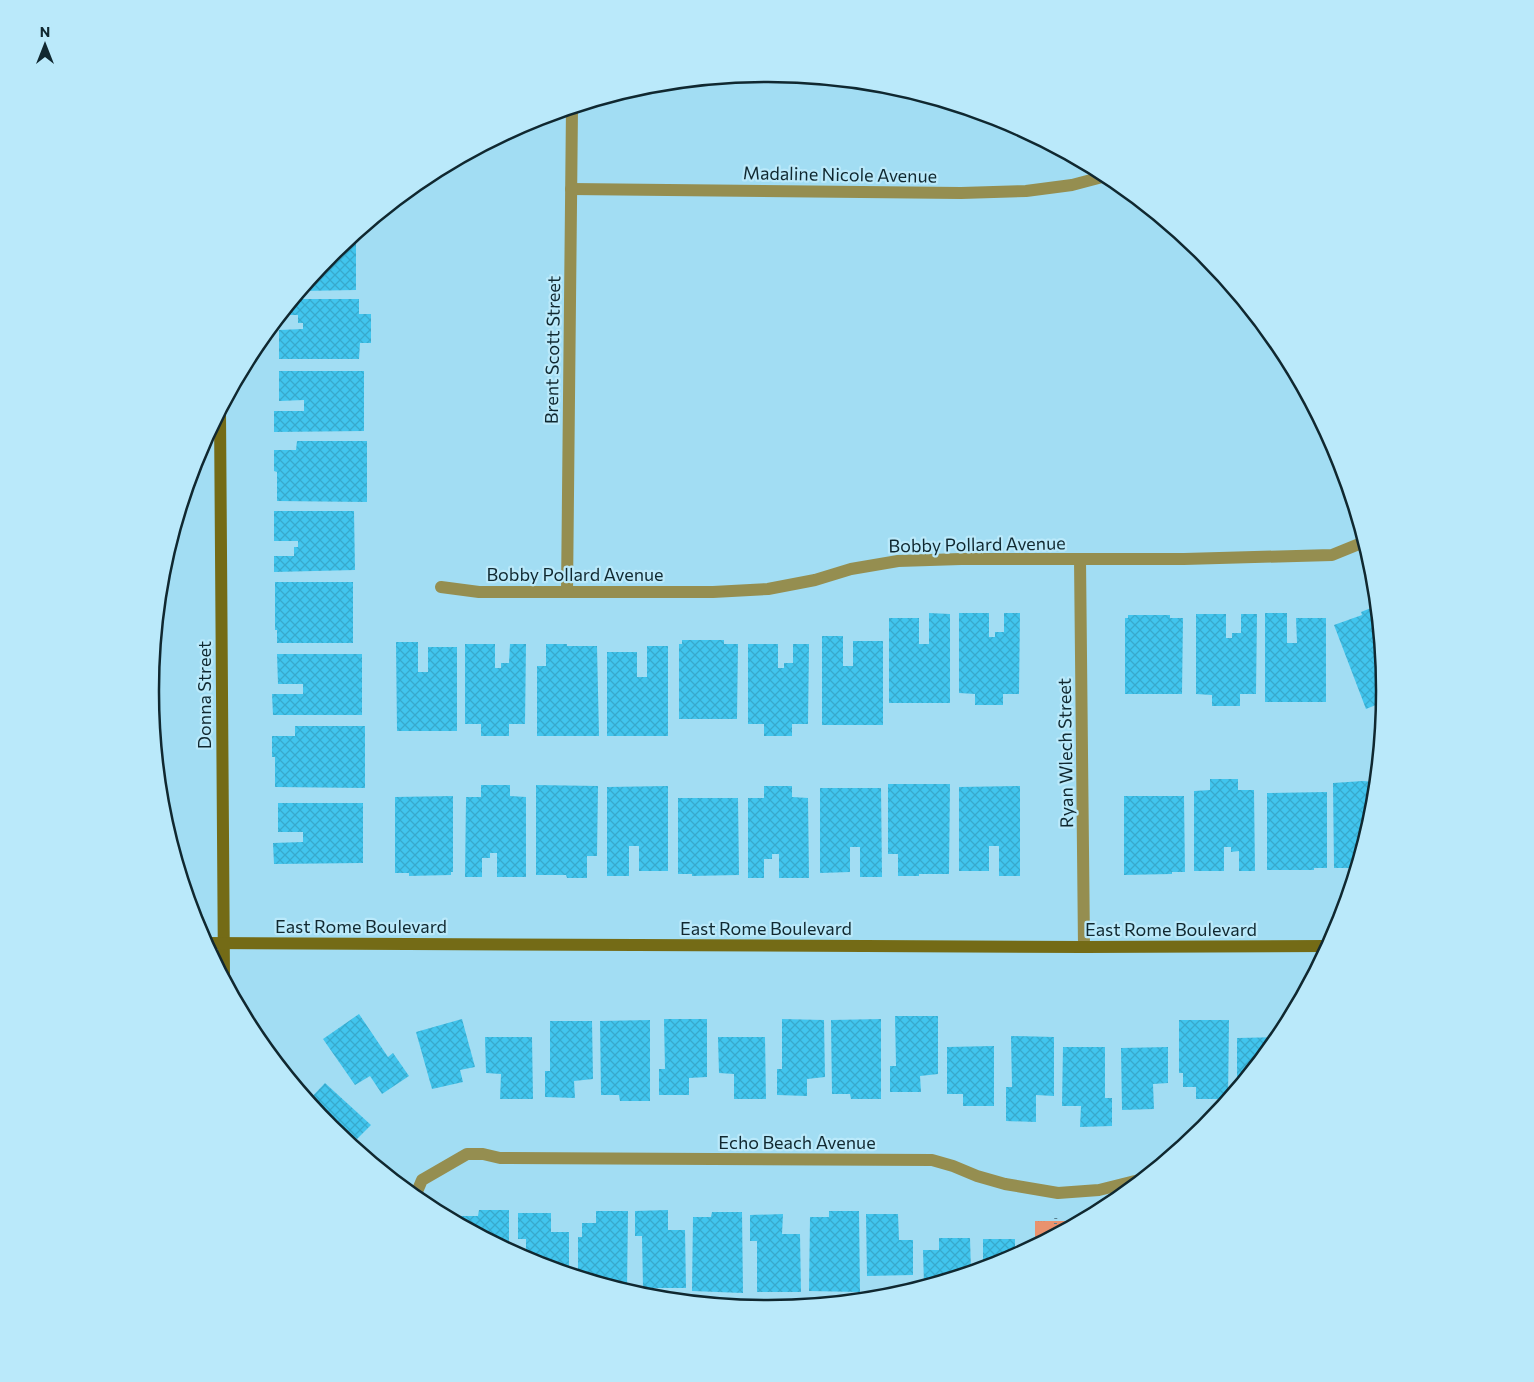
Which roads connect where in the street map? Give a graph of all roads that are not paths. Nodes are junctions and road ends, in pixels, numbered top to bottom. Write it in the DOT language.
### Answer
graph roads {
  1 [pos="572,115"];
  2 [pos="1095,179"];
  3 [pos="571,189"];
  4 [pos="220,424"];
  5 [pos="1358,545"];
  6 [pos="1080,559"];
  7 [pos="441,588"];
  8 [pos="566,592"];
  9 [pos="213,943"];
  10 [pos="224,943"];
  11 [pos="1319,946"];
  12 [pos="1084,947"];
  13 [pos="224,966"];
  14 [pos="1123,1184"];
  15 [pos="418,1189"];
  1 -- 3 [label="street, Brent Scott Street"];
  2 -- 3 [label="street, Madaline Nicole Avenue"];
  3 -- 8 [label="street, Brent Scott Street"];
  4 -- 10 [label="street, Donna Street"];
  5 -- 6 [label="street, Bobby Pollard Avenue"];
  6 -- 8 [label="street, Bobby Pollard Avenue"];
  6 -- 12 [label="street, Ryan Wlech Street"];
  7 -- 8 [label="street, Bobby Pollard Avenue"];
  9 -- 10 [label="street, East Rome Boulevard"];
  10 -- 12 [label="street, East Rome Boulevard"];
  10 -- 13 [label="street, Donna Street"];
  11 -- 12 [label="street, East Rome Boulevard"];
  14 -- 15 [label="street, Echo Beach Avenue"];
}
